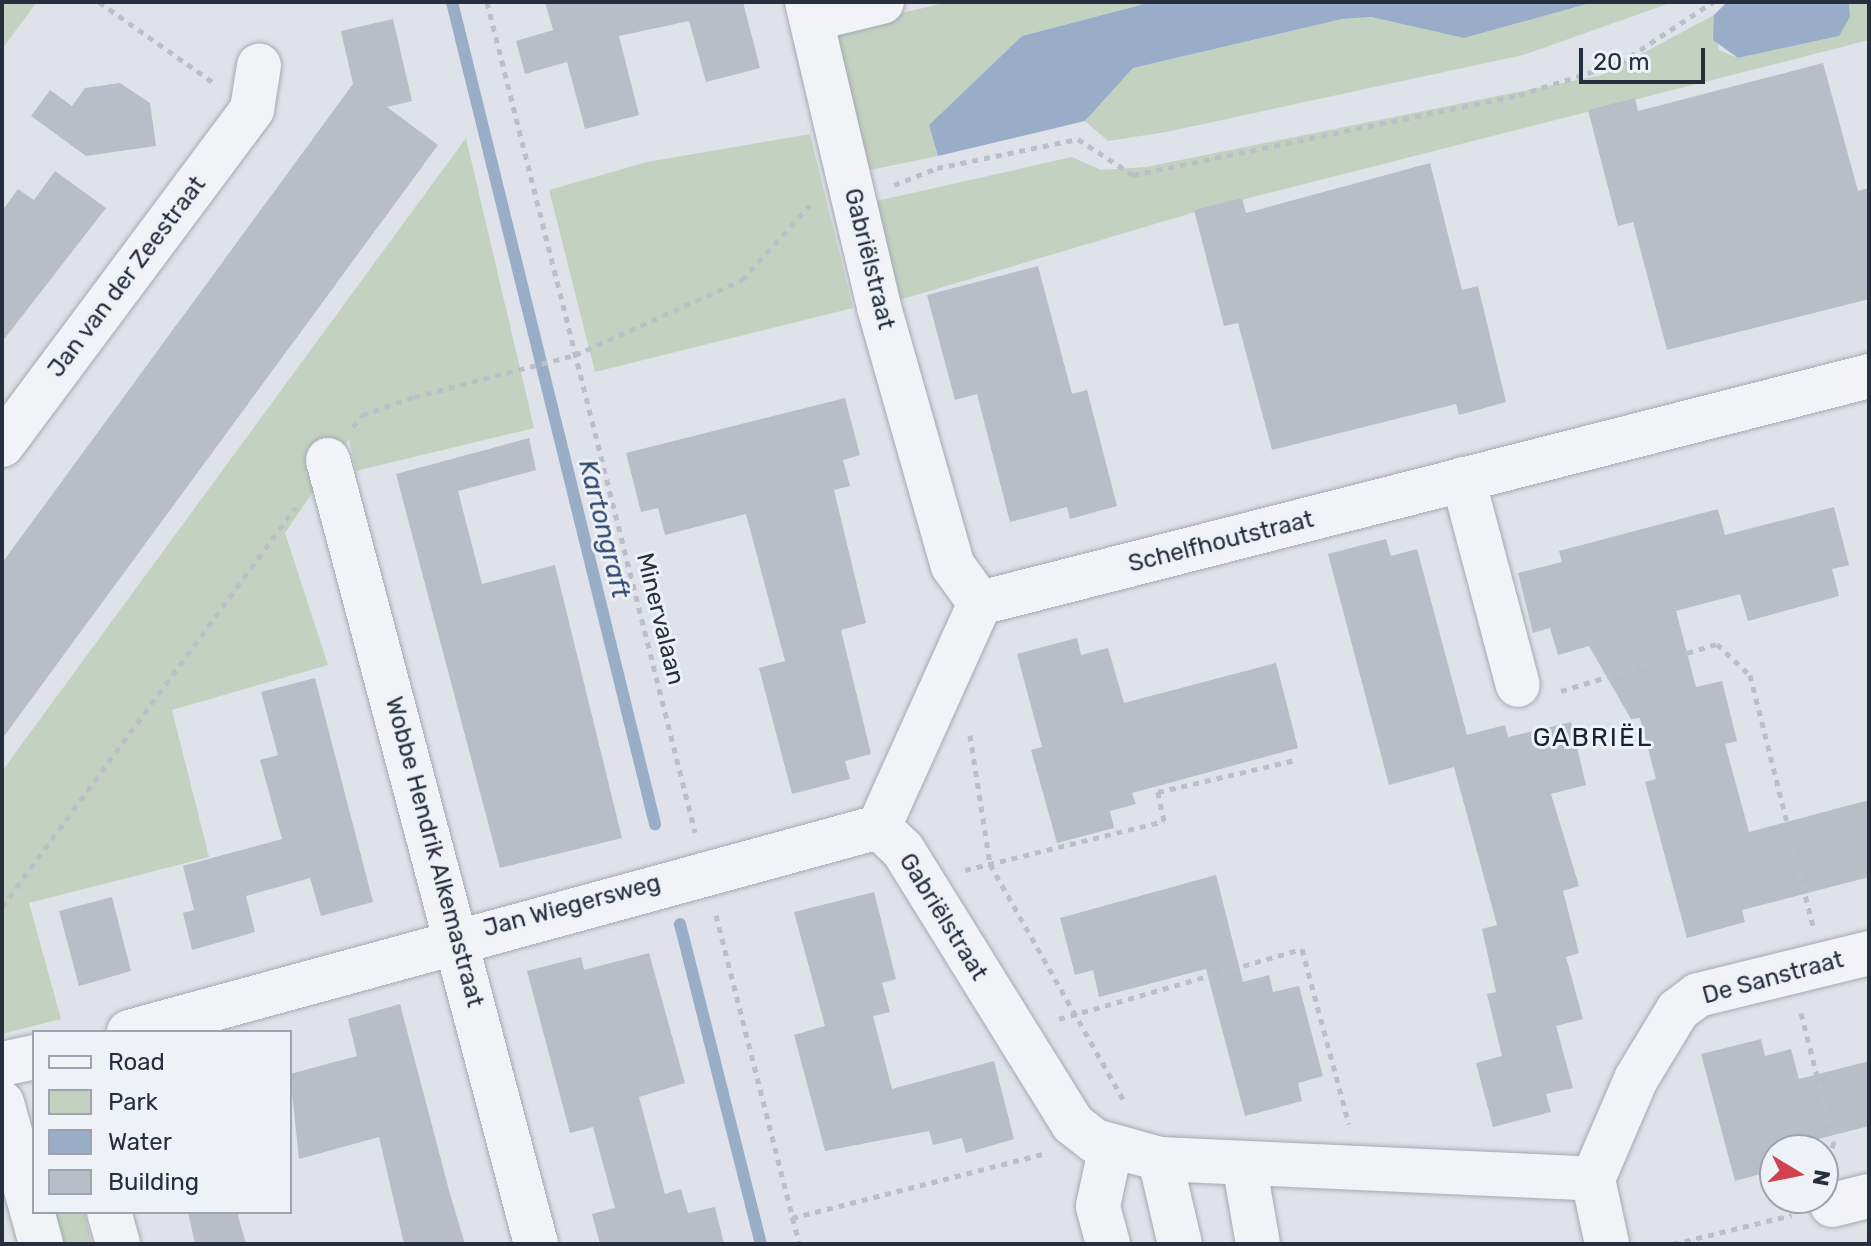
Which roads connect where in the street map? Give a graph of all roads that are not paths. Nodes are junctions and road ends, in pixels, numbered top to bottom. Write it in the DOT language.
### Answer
graph roads {
  1 [pos="882,2"];
  2 [pos="809,11"];
  3 [pos="259,66"];
  4 [pos="1869,376"];
  5 [pos="2,445"];
  6 [pos="328,460"];
  7 [pos="1463,479"];
  8 [pos="980,603"];
  9 [pos="1518,685"];
  10 [pos="879,827"];
  11 [pos="458,937"];
  12 [pos="1869,953"];
  13 [pos="136,1030"];
  14 [pos="32,1057"];
  15 [pos="2,1064"];
  16 [pos="2,1103"];
  17 [pos="1103,1144"];
  18 [pos="1160,1159"];
  19 [pos="1244,1163"];
  20 [pos="1593,1179"];
  21 [pos="32,1211"];
  22 [pos="33,1214"];
  23 [pos="110,1214"];
  24 [pos="41,1244"];
  25 [pos="118,1244"];
  26 [pos="536,1244"];
  27 [pos="1108,1244"];
  28 [pos="1180,1244"];
  29 [pos="1258,1244"];
  30 [pos="1607,1244"];
  1 -- 2 [label="street"];
  2 -- 8 [label="street, Gabriëlstraat"];
  3 -- 5 [label="street, Jan van der Zeestraat"];
  4 -- 7 [label="street, Schelfhoutstraat"];
  6 -- 11 [label="street, Wobbe Hendrik Alkemastraat"];
  7 -- 8 [label="street, Schelfhoutstraat"];
  7 -- 9 [label="street"];
  8 -- 10 [label="street"];
  10 -- 11 [label="street, Jan Wiegersweg"];
  10 -- 17 [label="street, Gabriëlstraat"];
  11 -- 13 [label="street, Jan Wiegersweg"];
  11 -- 26 [label="street, Wobbe Hendrik Alkemastraat"];
  12 -- 20 [label="street, De Sanstraat"];
  14 -- 15 [label="street"];
  16 -- 21 [label="street"];
  17 -- 18 [label="street, Gabriëlstraat"];
  17 -- 27 [label="street"];
  18 -- 19 [label="street, Gabriëlstraat"];
  18 -- 28 [label="street"];
  19 -- 20 [label="street, Gabriëlstraat"];
  19 -- 29 [label="street"];
  20 -- 30 [label="street"];
  22 -- 24 [label="street"];
  23 -- 25 [label="street"];
}
